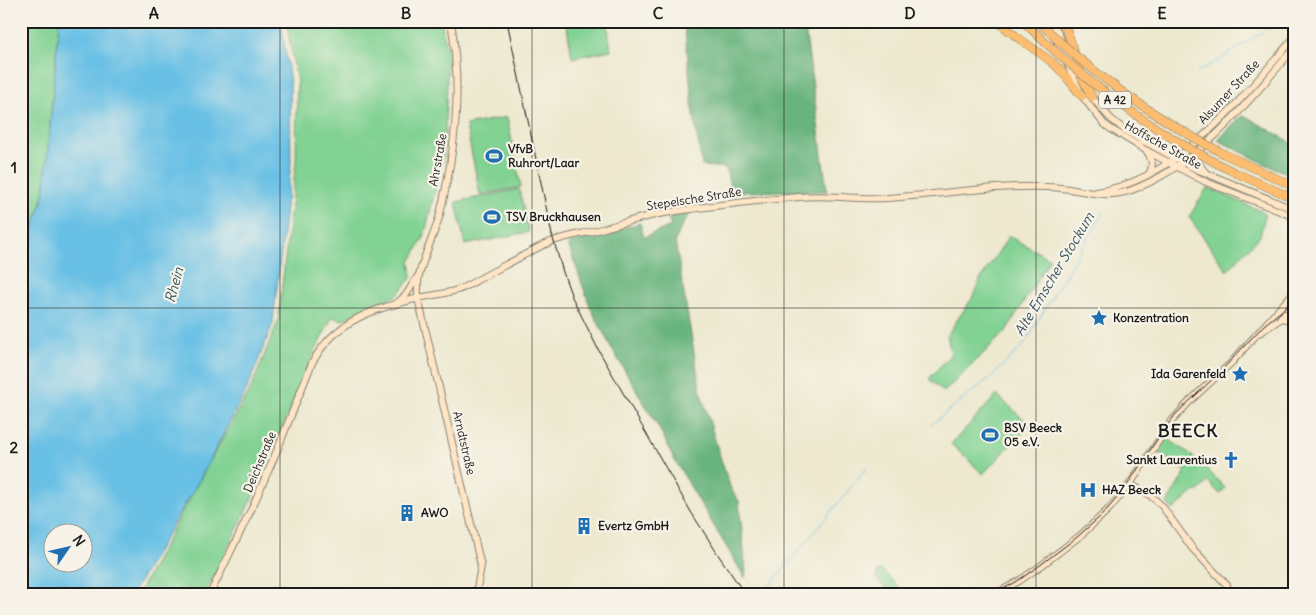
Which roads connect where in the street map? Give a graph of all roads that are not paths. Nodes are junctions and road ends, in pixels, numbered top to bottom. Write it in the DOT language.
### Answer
graph roads {
  1 [pos="452,21"];
  2 [pos="998,21"];
  3 [pos="1023,21"];
  4 [pos="1038,21"];
  5 [pos="1046,21"];
  6 [pos="1052,21"];
  7 [pos="1063,21"];
  8 [pos="1295,37"];
  9 [pos="1295,47"];
  10 [pos="1082,96"];
  11 [pos="1092,97"];
  12 [pos="1110,118"];
  13 [pos="1104,124"];
  14 [pos="1146,151"];
  15 [pos="1196,153"];
  16 [pos="1173,160"];
  17 [pos="1180,164"];
  18 [pos="1206,173"];
  19 [pos="1149,174"];
  20 [pos="1295,187"];
  21 [pos="1088,192"];
  22 [pos="1295,199"];
  23 [pos="1295,210"];
  24 [pos="1295,217"];
  25 [pos="420,272"];
  26 [pos="1295,291"];
  27 [pos="418,298"];
  28 [pos="394,306"];
  29 [pos="1295,309"];
  30 [pos="1276,313"];
  31 [pos="1285,316"];
  32 [pos="1295,318"];
  33 [pos="1295,324"];
  34 [pos="1256,336"];
  35 [pos="328,340"];
  36 [pos="1130,484"];
  37 [pos="210,594"];
  38 [pos="476,594"];
  39 [pos="996,594"];
  40 [pos="1231,594"];
  1 -- 25 [label="street, Ahrstraße"];
  2 -- 10 [label="highway"];
  3 -- 22 [label="highway, A 42, bridge"];
  4 -- 20 [label="highway, A 42, bridge"];
  5 -- 10 [label="street, Hoffsche Straße"];
  6 -- 11 [label="street, Hoffsche Straße"];
  7 -- 11 [label="highway"];
  8 -- 16 [label="street, Alsumer Straße"];
  9 -- 15 [label="street, Alsumer Straße"];
  10 -- 13 [label="street, Hoffsche Straße"];
  11 -- 12 [label="street, Hoffsche Straße"];
  12 -- 13 [label="street"];
  12 -- 16 [label="street, Hoffsche Straße"];
  13 -- 14 [label="street, Hoffsche Straße"];
  14 -- 16 [label="street, Hoffsche Straße"];
  14 -- 19 [label="street"];
  15 -- 17 [label="street, Alsumer Straße"];
  15 -- 18 [label="street"];
  16 -- 17 [label="street, Hoffsche Straße"];
  16 -- 19 [label="street, Stepelsche Straße"];
  17 -- 18 [label="street, Hoffsche Straße"];
  17 -- 21 [label="street, Stepelsche Straße"];
  17 -- 24 [label="street, Hoffsche Straße"];
  18 -- 23 [label="street, Hoffsche Straße"];
  19 -- 21 [label="street, Stepelsche Straße"];
  21 -- 27 [label="street, Stepelsche Straße"];
  25 -- 27 [label="street, Ahrstraße"];
  25 -- 28 [label="street"];
  26 -- 30 [label="street"];
  27 -- 28 [label="street, Stepelsche Straße"];
  27 -- 38 [label="street, Arndtstraße"];
  28 -- 35 [label="street, Stepelsche Straße"];
  29 -- 31 [label="street"];
  30 -- 31 [label="street"];
  30 -- 34 [label="street"];
  31 -- 32 [label="street"];
  31 -- 33 [label="street"];
  31 -- 34 [label="street"];
  34 -- 36 [label="street"];
  35 -- 37 [label="street, Deichstraße"];
  36 -- 39 [label="street"];
  36 -- 40 [label="street"];
}
